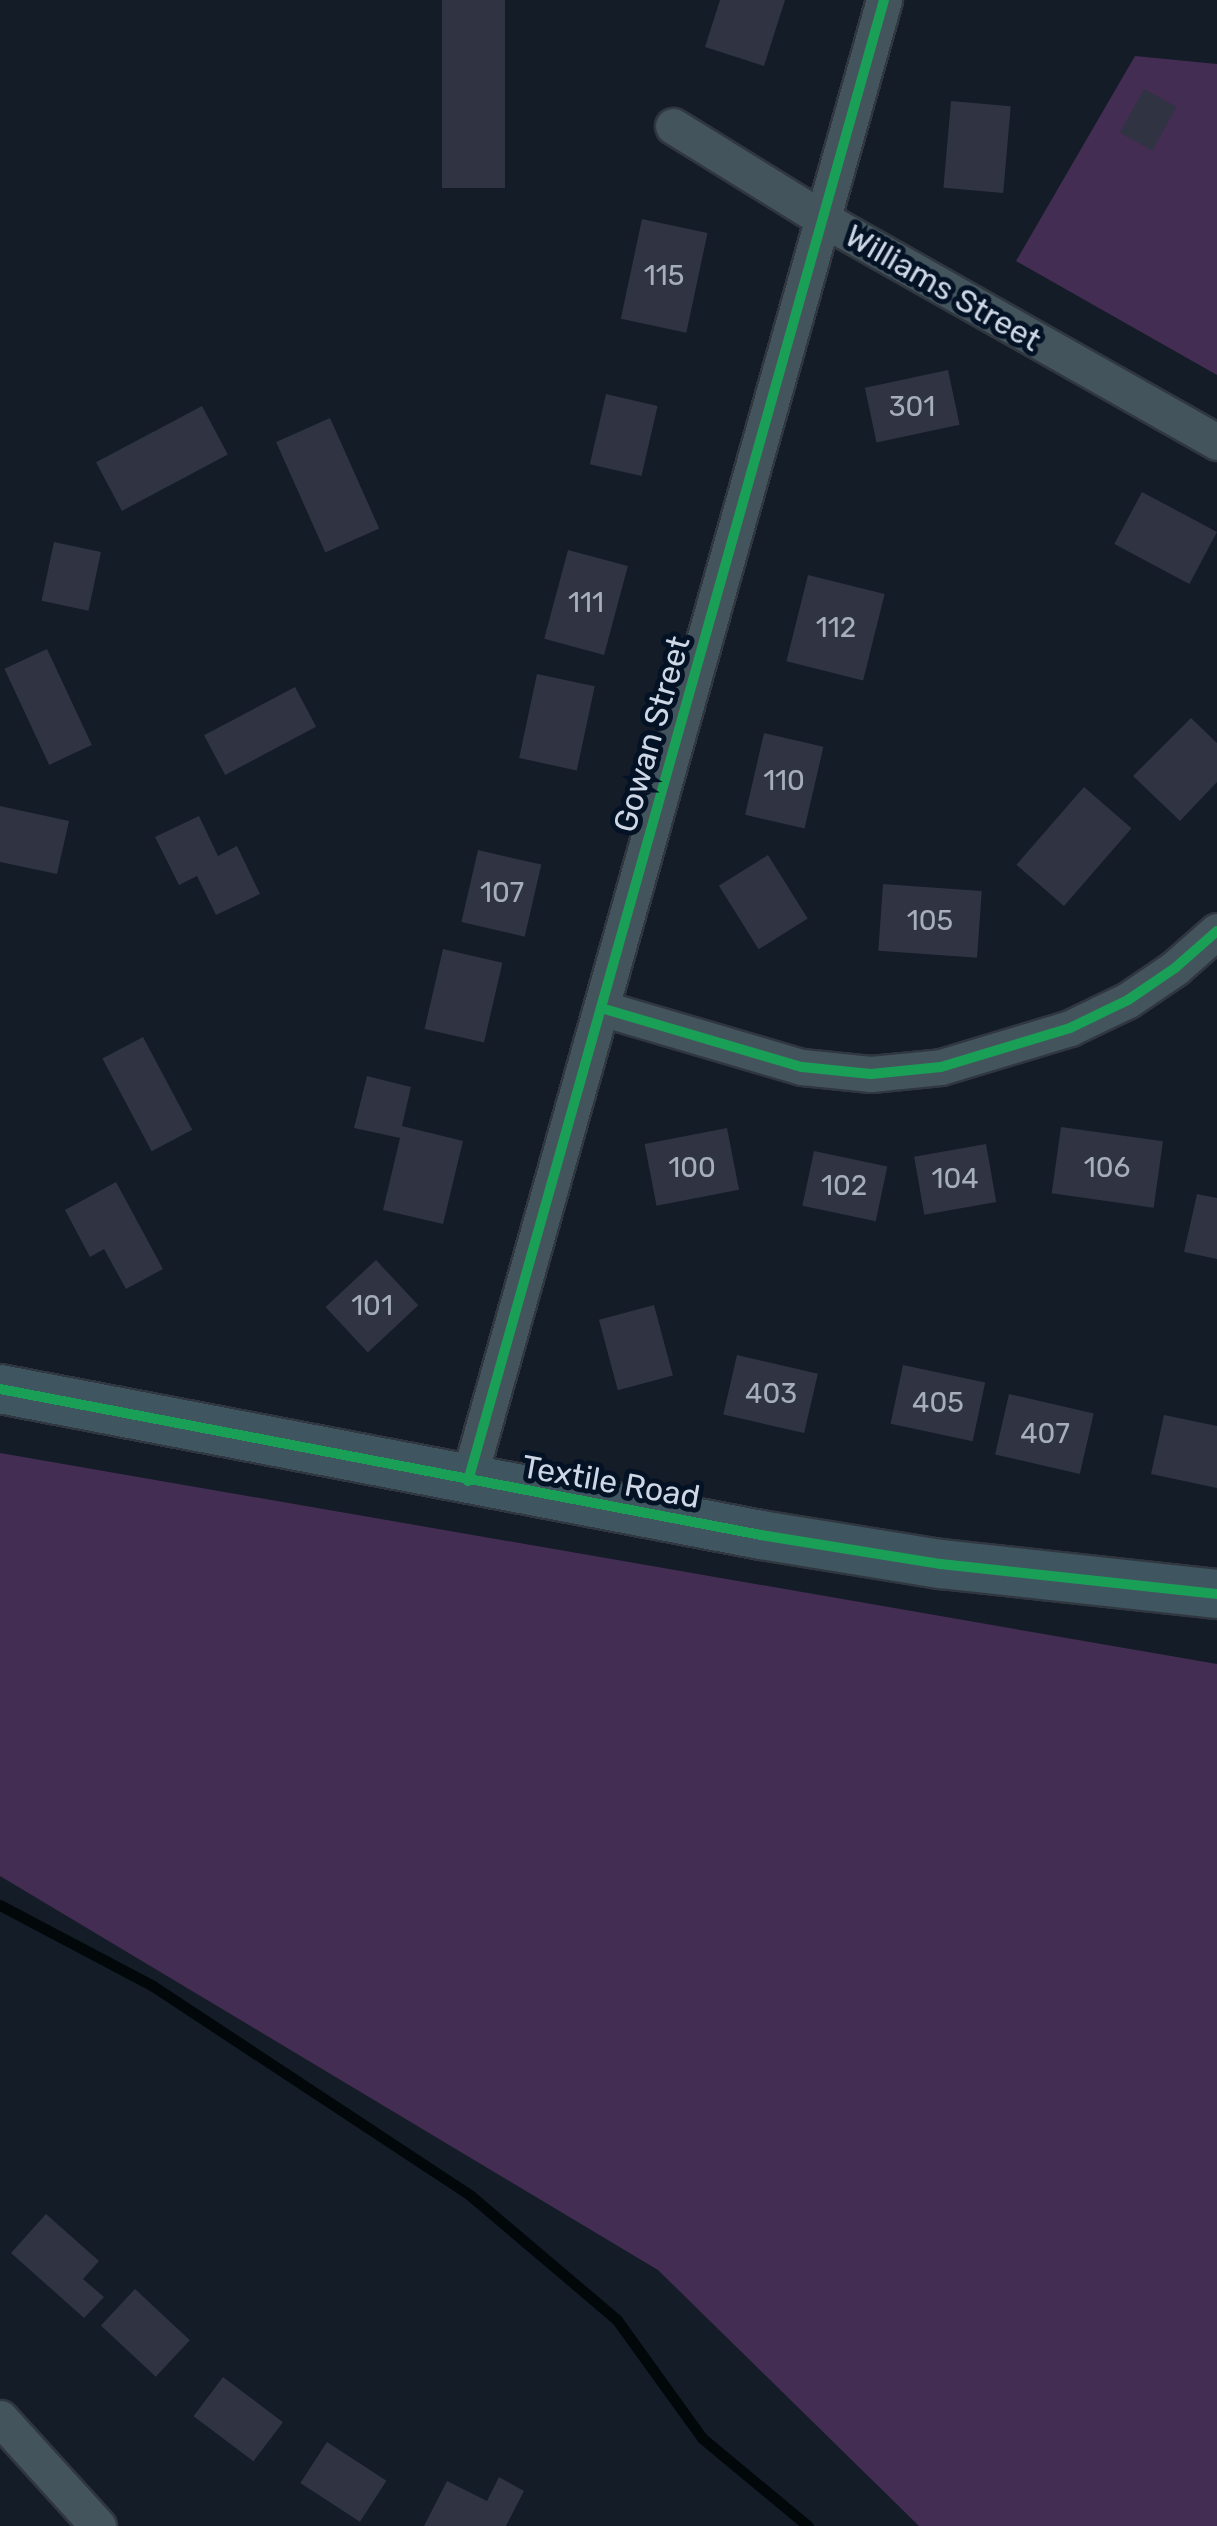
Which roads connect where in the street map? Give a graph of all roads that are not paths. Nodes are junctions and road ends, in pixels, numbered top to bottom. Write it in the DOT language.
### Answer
graph roads {
  1 [pos="884,0"];
  2 [pos="672,126"];
  3 [pos="823,219"];
  4 [pos="1217,442"];
  5 [pos="1217,931"];
  6 [pos="601,1008"];
  7 [pos="0,1389"];
  8 [pos="468,1482"];
  9 [pos="1217,1594"];
  10 [pos="0,2418"];
  11 [pos="98,2526"];
  1 -- 3 [label="street, Gowan Street"];
  2 -- 3 [label="street, Williams Street"];
  3 -- 4 [label="street, Williams Street"];
  3 -- 6 [label="street, Gowan Street"];
  5 -- 6 [label="street"];
  6 -- 8 [label="street, Gowan Street"];
  7 -- 8 [label="street, Textile Road"];
  8 -- 9 [label="street, Textile Road"];
  10 -- 11 [label="street"];
}
